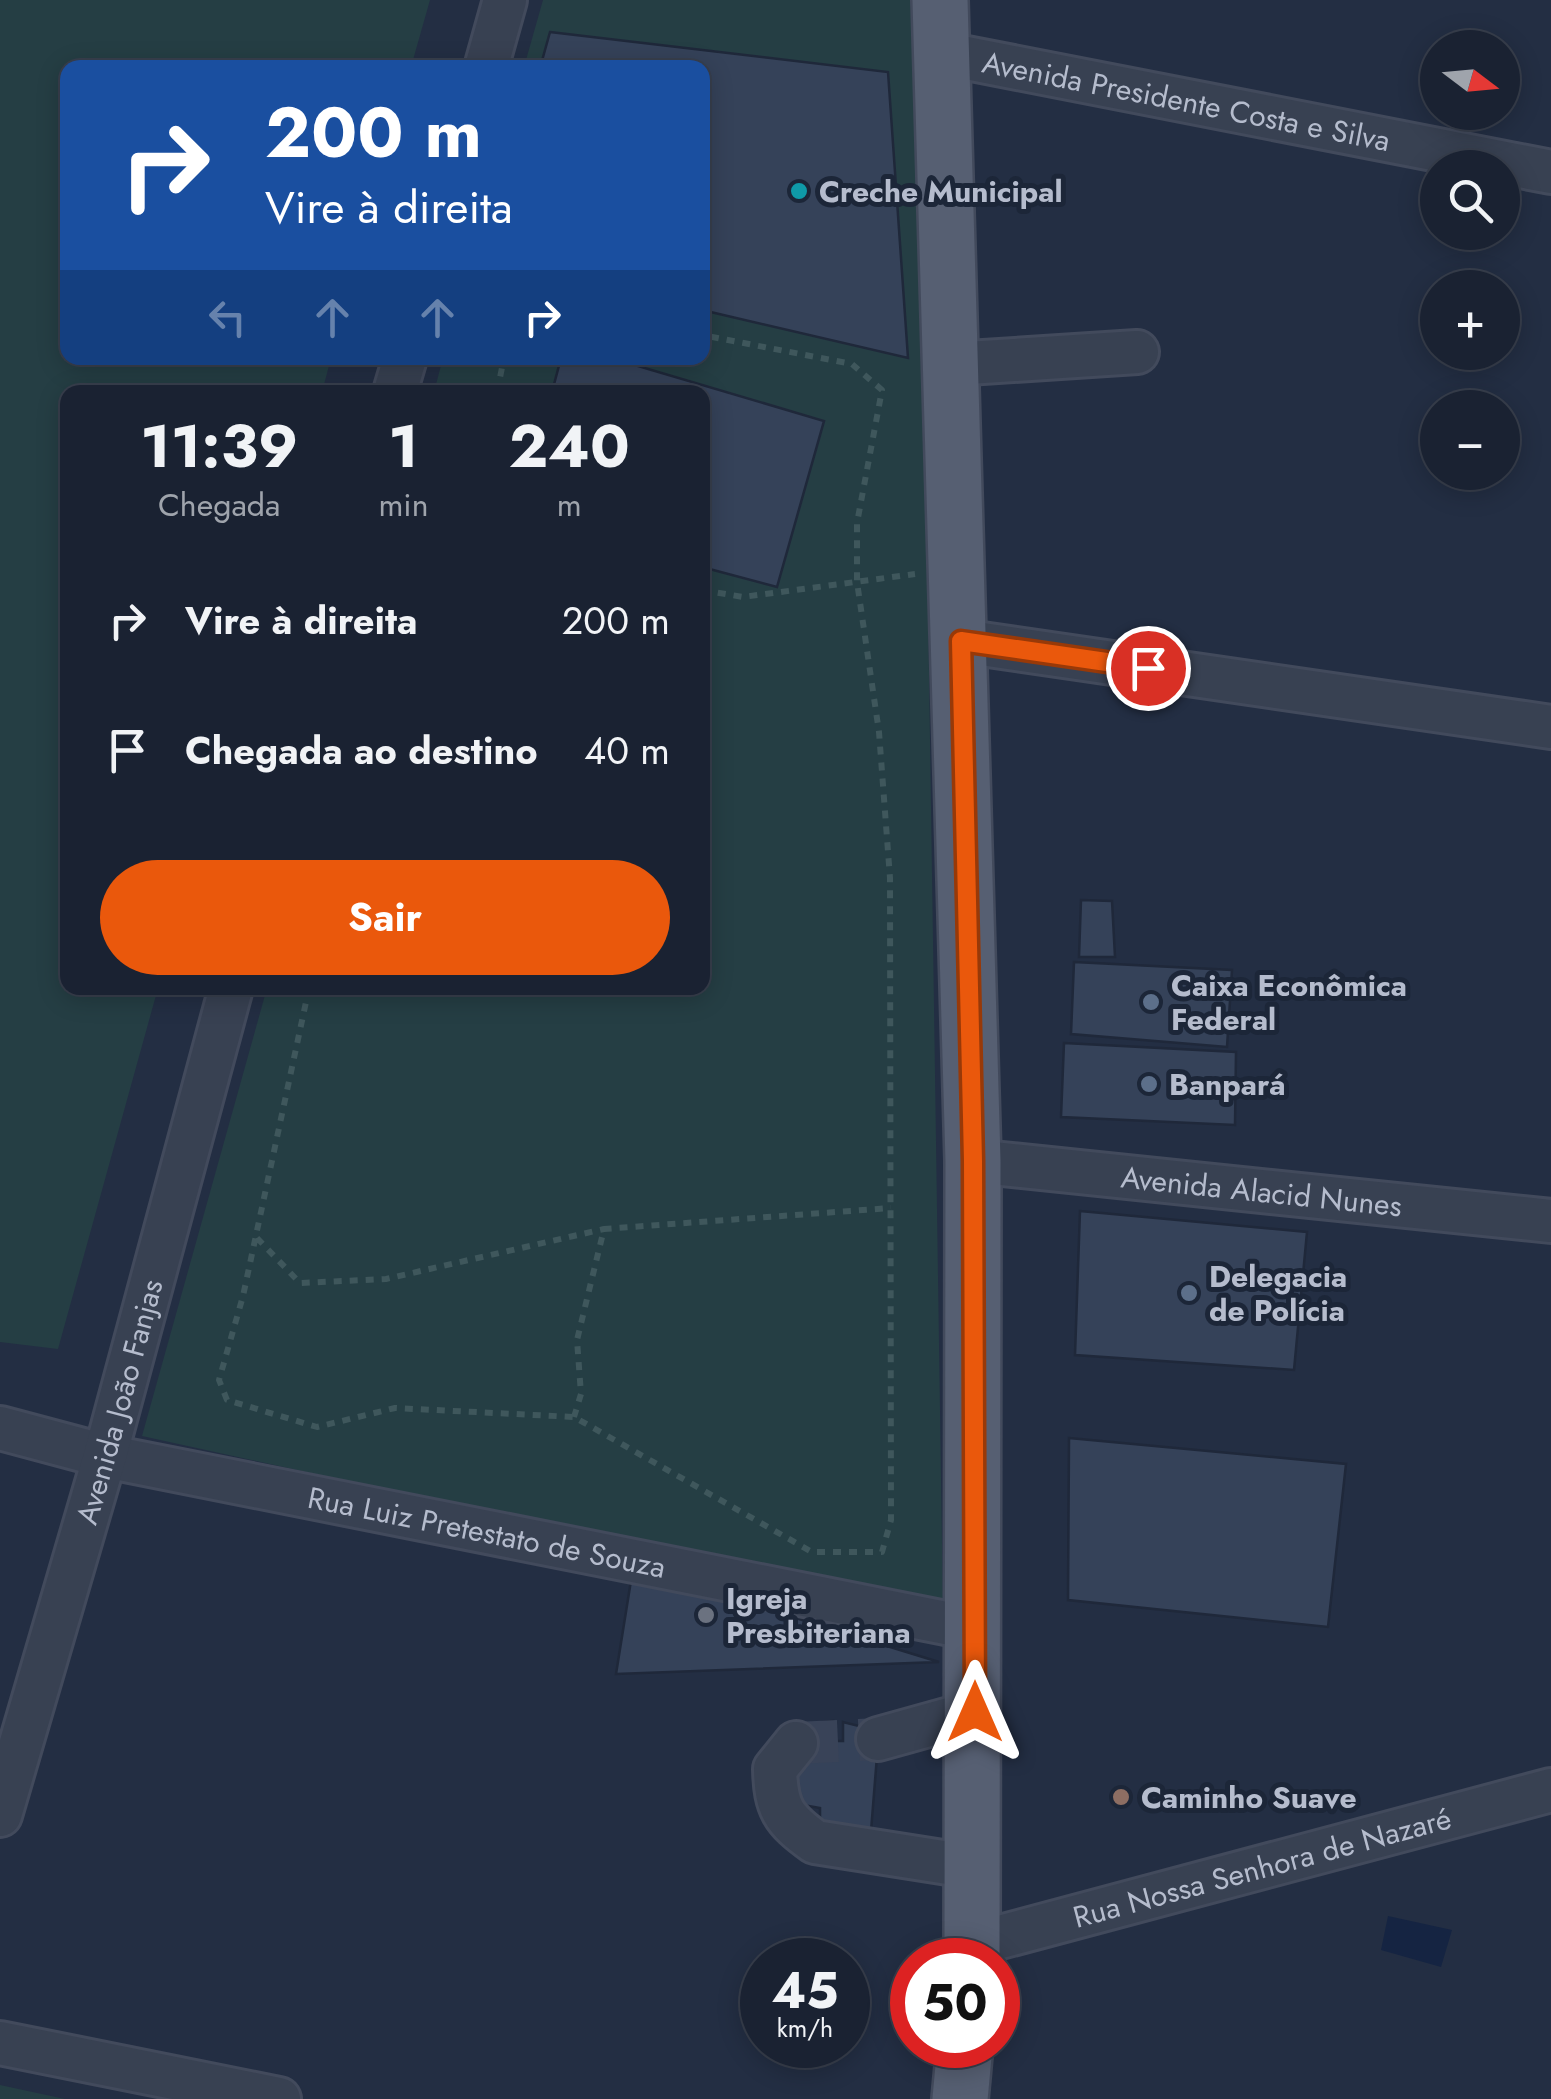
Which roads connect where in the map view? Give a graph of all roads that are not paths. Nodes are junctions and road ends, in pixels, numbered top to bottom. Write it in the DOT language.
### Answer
graph roads {
  1 [pos="506,0"];
  2 [pos="941,26"];
  3 [pos="488,60"];
  4 [pos="1551,172"];
  5 [pos="1137,352"];
  6 [pos="952,364"];
  7 [pos="961,641"];
  8 [pos="1551,728"];
  9 [pos="230,995"];
  10 [pos="973,1161"];
  11 [pos="1551,1221"];
  12 [pos="0,1428"];
  13 [pos="105,1456"];
  14 [pos="976,1629"];
  15 [pos="975,1712"];
  16 [pos="878,1739"];
  17 [pos="796,1744"];
  18 [pos="1551,1790"];
  19 [pos="0,1815"];
  20 [pos="974,1867"];
  21 [pos="973,1938"];
  22 [pos="1020,1939"];
  23 [pos="0,2043"];
  24 [pos="963,2068"];
  25 [pos="279,2099"];
  26 [pos="960,2099"];
  1 -- 3 [label="street"];
  2 -- 4 [label="street, Avenida Presidente Costa e Silva"];
  2 -- 6 [label="main road"];
  5 -- 6 [label="street"];
  6 -- 7 [label="main road"];
  7 -- 8 [label="street"];
  7 -- 10 [label="main road"];
  9 -- 13 [label="street, Avenida João Fanjas"];
  10 -- 11 [label="street, Avenida Alacid Nunes"];
  10 -- 14 [label="main road"];
  12 -- 13 [label="street, Rua Luiz Pretestato de Souza"];
  13 -- 14 [label="street, Rua Luiz Pretestato de Souza"];
  13 -- 19 [label="street, Avenida João Fanjas"];
  14 -- 15 [label="main road"];
  15 -- 16 [label="street"];
  15 -- 20 [label="main road"];
  17 -- 20 [label="street"];
  18 -- 22 [label="street, Rua Nossa Senhora de Nazaré"];
  20 -- 21 [label="main road"];
  23 -- 25 [label="street"];
  24 -- 26 [label="main road"];
}
